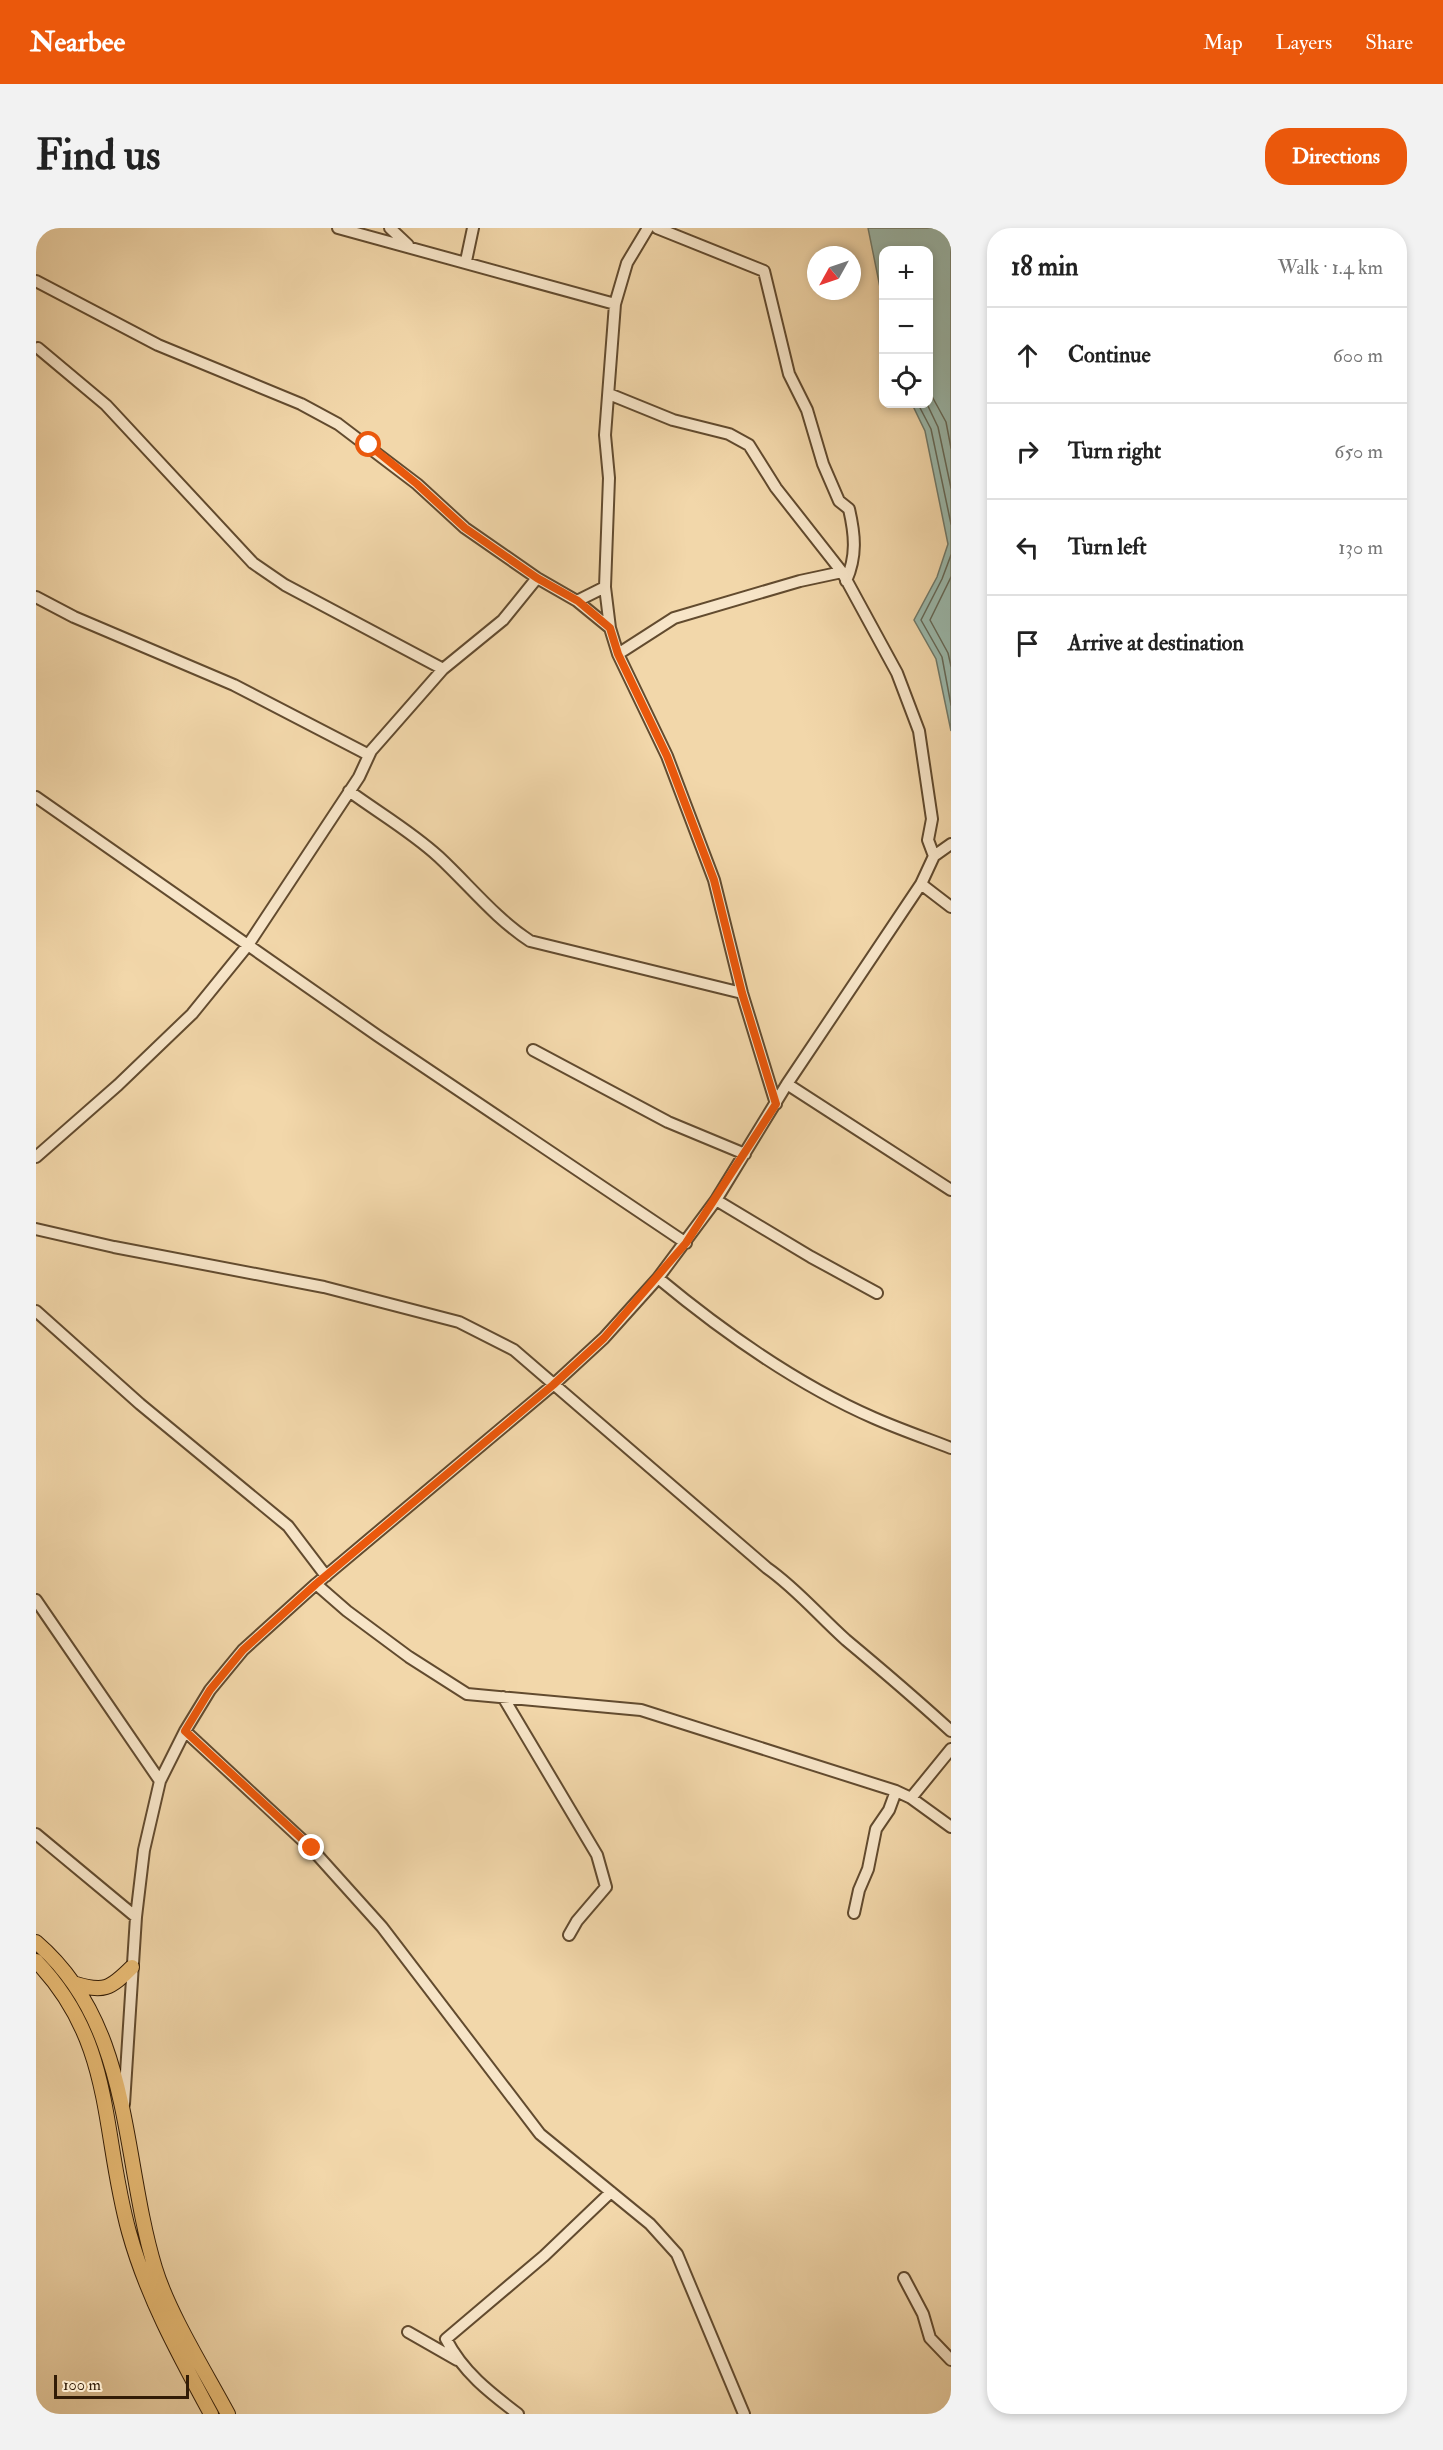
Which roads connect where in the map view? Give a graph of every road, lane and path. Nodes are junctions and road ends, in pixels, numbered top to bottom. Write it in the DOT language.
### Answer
graph roads {
  1 [pos="339,228"];
  2 [pos="390,228"];
  3 [pos="473,228"];
  4 [pos="648,228"];
  5 [pos="657,228"];
  6 [pos="411,247"];
  7 [pos="466,261"];
  8 [pos="36,281"];
  9 [pos="615,303"];
  10 [pos="38,348"];
  11 [pos="609,394"];
  12 [pos="844,577"];
  13 [pos="537,578"];
  14 [pos="605,587"];
  15 [pos="36,597"];
  16 [pos="578,601"];
  17 [pos="610,628"];
  18 [pos="618,654"];
  19 [pos="443,669"];
  20 [pos="369,755"];
  21 [pos="349,791"];
  22 [pos="36,797"];
  23 [pos="951,844"];
  24 [pos="934,856"];
  25 [pos="921,884"];
  26 [pos="951,907"];
  27 [pos="248,945"];
  28 [pos="742,993"];
  29 [pos="533,1050"];
  30 [pos="787,1084"];
  31 [pos="776,1104"];
  32 [pos="745,1154"];
  33 [pos="36,1157"];
  34 [pos="951,1190"];
  35 [pos="716,1200"];
  36 [pos="36,1229"];
  37 [pos="686,1243"];
  38 [pos="658,1278"];
  39 [pos="878,1293"];
  40 [pos="36,1311"];
  41 [pos="553,1385"];
  42 [pos="951,1448"];
  43 [pos="326,1576"];
  44 [pos="316,1584"];
  45 [pos="36,1600"];
  46 [pos="503,1697"];
  47 [pos="185,1731"];
  48 [pos="951,1731"];
  49 [pos="951,1749"];
  50 [pos="160,1781"];
  51 [pos="896,1791"];
  52 [pos="911,1798"];
  53 [pos="951,1827"];
  54 [pos="36,1834"];
  55 [pos="854,1913"];
  56 [pos="136,1917"];
  57 [pos="569,1935"];
  58 [pos="36,1942"];
  59 [pos="36,1960"];
  60 [pos="132,1967"];
  61 [pos="73,1983"];
  62 [pos="124,2113"];
  63 [pos="611,2192"];
  64 [pos="904,2278"];
  65 [pos="408,2332"];
  66 [pos="457,2360"];
  67 [pos="951,2360"];
  68 [pos="211,2414"];
  69 [pos="228,2414"];
  70 [pos="518,2414"];
  71 [pos="744,2414"];
  1 -- 6 [label="street"];
  2 -- 6 [label="street"];
  3 -- 7 [label="street"];
  4 -- 9 [label="street"];
  5 -- 12 [label="street"];
  6 -- 7 [label="street"];
  7 -- 9 [label="street"];
  8 -- 13 [label="street"];
  9 -- 11 [label="street"];
  10 -- 19 [label="street"];
  11 -- 12 [label="street"];
  11 -- 14 [label="street"];
  12 -- 18 [label="street"];
  12 -- 24 [label="street"];
  13 -- 16 [label="street"];
  13 -- 19 [label="street"];
  14 -- 16 [label="street"];
  14 -- 17 [label="street"];
  15 -- 20 [label="street"];
  16 -- 17 [label="street"];
  17 -- 18 [label="street"];
  18 -- 28 [label="street"];
  19 -- 20 [label="street"];
  20 -- 21 [label="street"];
  21 -- 27 [label="street"];
  21 -- 28 [label="street"];
  22 -- 27 [label="street"];
  23 -- 24 [label="street"];
  24 -- 25 [label="street"];
  25 -- 26 [label="street"];
  25 -- 30 [label="street"];
  27 -- 33 [label="street"];
  27 -- 37 [label="street"];
  28 -- 31 [label="street"];
  29 -- 32 [label="street"];
  30 -- 31 [label="street"];
  30 -- 34 [label="street"];
  31 -- 32 [label="street"];
  32 -- 35 [label="street"];
  35 -- 37 [label="street"];
  35 -- 39 [label="street"];
  36 -- 41 [label="street"];
  37 -- 38 [label="street"];
  38 -- 41 [label="street"];
  38 -- 42 [label="street"];
  40 -- 43 [label="street"];
  41 -- 43 [label="street"];
  41 -- 48 [label="street"];
  43 -- 44 [label="street"];
  44 -- 46 [label="street"];
  44 -- 47 [label="street"];
  45 -- 50 [label="street"];
  46 -- 51 [label="street"];
  46 -- 57 [label="street"];
  47 -- 50 [label="street"];
  47 -- 63 [label="street"];
  49 -- 52 [label="street"];
  50 -- 56 [label="street"];
  51 -- 52 [label="street"];
  51 -- 55 [label="street"];
  52 -- 53 [label="street"];
  54 -- 56 [label="street"];
  56 -- 60 [label="street"];
  58 -- 61 [label="main road"];
  59 -- 68 [label="main road"];
  60 -- 61 [label="main road"];
  60 -- 62 [label="street"];
  61 -- 62 [label="main road"];
  62 -- 69 [label="main road"];
  63 -- 66 [label="street"];
  63 -- 71 [label="street"];
  64 -- 67 [label="street"];
  65 -- 66 [label="street"];
  66 -- 70 [label="street"];
}
